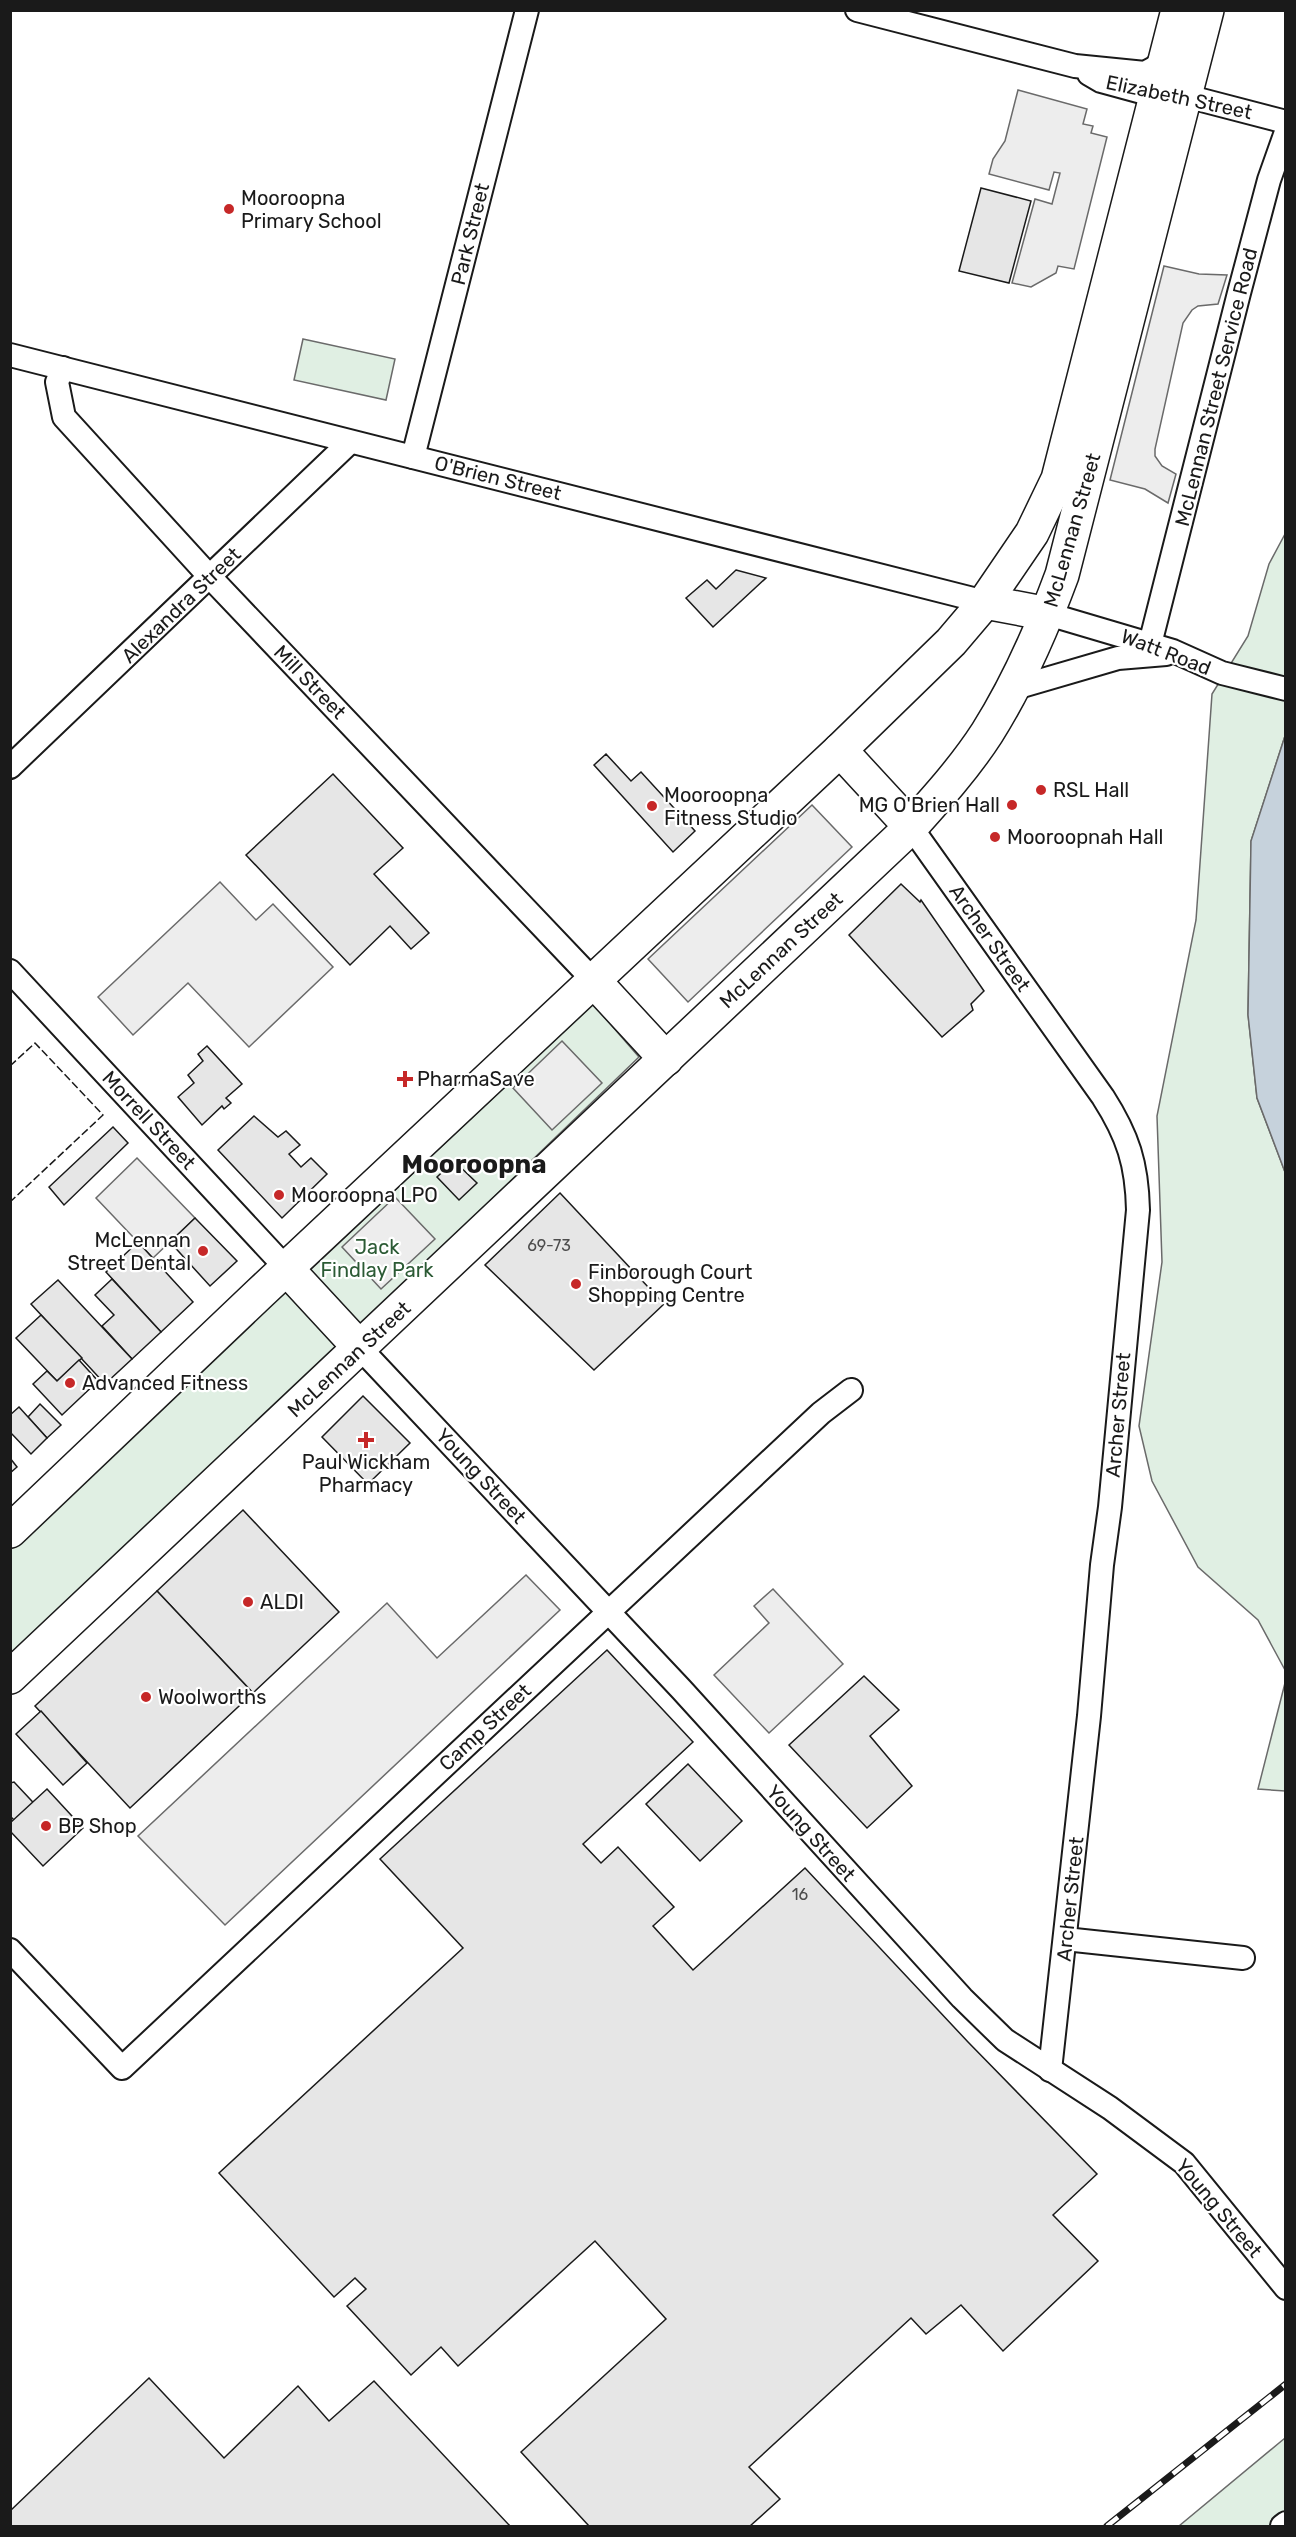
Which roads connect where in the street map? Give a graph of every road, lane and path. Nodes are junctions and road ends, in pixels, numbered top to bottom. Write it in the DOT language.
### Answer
graph roads {
  1 [pos="527,10"];
  2 [pos="857,10"];
  3 [pos="1178,10"];
  4 [pos="1206,10"];
  5 [pos="1167,52"];
  6 [pos="1075,66"];
  7 [pos="1171,96"];
  8 [pos="1286,122"];
  9 [pos="1286,132"];
  10 [pos="10,355"];
  11 [pos="63,368"];
  12 [pos="350,442"];
  13 [pos="413,457"];
  14 [pos="210,577"];
  15 [pos="985,602"];
  16 [pos="1048,614"];
  17 [pos="1150,644"];
  18 [pos="1182,655"];
  19 [pos="1286,688"];
  20 [pos="1012,689"];
  21 [pos="840,750"];
  22 [pos="10,767"];
  23 [pos="911,827"];
  24 [pos="10,971"];
  25 [pos="594,981"];
  26 [pos="666,1059"];
  27 [pos="287,1269"];
  28 [pos="360,1348"];
  29 [pos="851,1390"];
  30 [pos="10,1531"];
  31 [pos="608,1613"];
  32 [pos="10,1677"];
  33 [pos="1065,1939"];
  34 [pos="10,1950"];
  35 [pos="1243,1958"];
  36 [pos="1050,2070"];
  37 [pos="1286,2288"];
  38 [pos="1286,2523"];
  39 [pos="1282,2526"];
  1 -- 13 [label="street, Park Street"];
  2 -- 6 [label="street, Elizabeth Street"];
  3 -- 5 [label="highway, McLennan Street"];
  4 -- 7 [label="highway, McLennan Street"];
  5 -- 6 [label="street, Elizabeth Street"];
  5 -- 7 [label="highway, McLennan Street"];
  6 -- 7 [label="street, Elizabeth Street"];
  7 -- 8 [label="street, Elizabeth Street"];
  7 -- 15 [label="highway, McLennan Street"];
  7 -- 16 [label="highway, McLennan Street"];
  9 -- 17 [label="street, McLennan Street Service Road"];
  10 -- 11 [label="street, O'Brien Street"];
  11 -- 12 [label="street, O'Brien Street"];
  11 -- 14 [label="street, Mill Street"];
  12 -- 13 [label="street, O'Brien Street"];
  12 -- 14 [label="street, Alexandra Street"];
  13 -- 15 [label="street, O'Brien Street"];
  14 -- 22 [label="street, Alexandra Street"];
  14 -- 25 [label="street, Mill Street"];
  15 -- 16 [label="highway"];
  15 -- 21 [label="highway, McLennan Street"];
  16 -- 17 [label="street, Watt Road"];
  16 -- 20 [label="highway, McLennan Street"];
  17 -- 18 [label="street, Watt Road"];
  18 -- 19 [label="street, Watt Road"];
  18 -- 20 [label="street"];
  20 -- 23 [label="highway, McLennan Street"];
  21 -- 23 [label="highway"];
  21 -- 25 [label="highway, McLennan Street"];
  23 -- 26 [label="highway, McLennan Street"];
  23 -- 33 [label="street, Archer Street"];
  24 -- 27 [label="street, Morrell Street"];
  25 -- 26 [label="highway"];
  25 -- 27 [label="highway, McLennan Street"];
  26 -- 28 [label="highway, McLennan Street"];
  27 -- 28 [label="highway"];
  27 -- 30 [label="highway, McLennan Street"];
  28 -- 31 [label="street, Young Street"];
  28 -- 32 [label="highway, McLennan Street"];
  29 -- 31 [label="street, Camp Street"];
  31 -- 34 [label="street, Camp Street"];
  31 -- 36 [label="street, Young Street"];
  33 -- 35 [label="street"];
  33 -- 36 [label="street, Archer Street"];
  36 -- 37 [label="street, Young Street"];
  38 -- 39 [label="street"];
}
